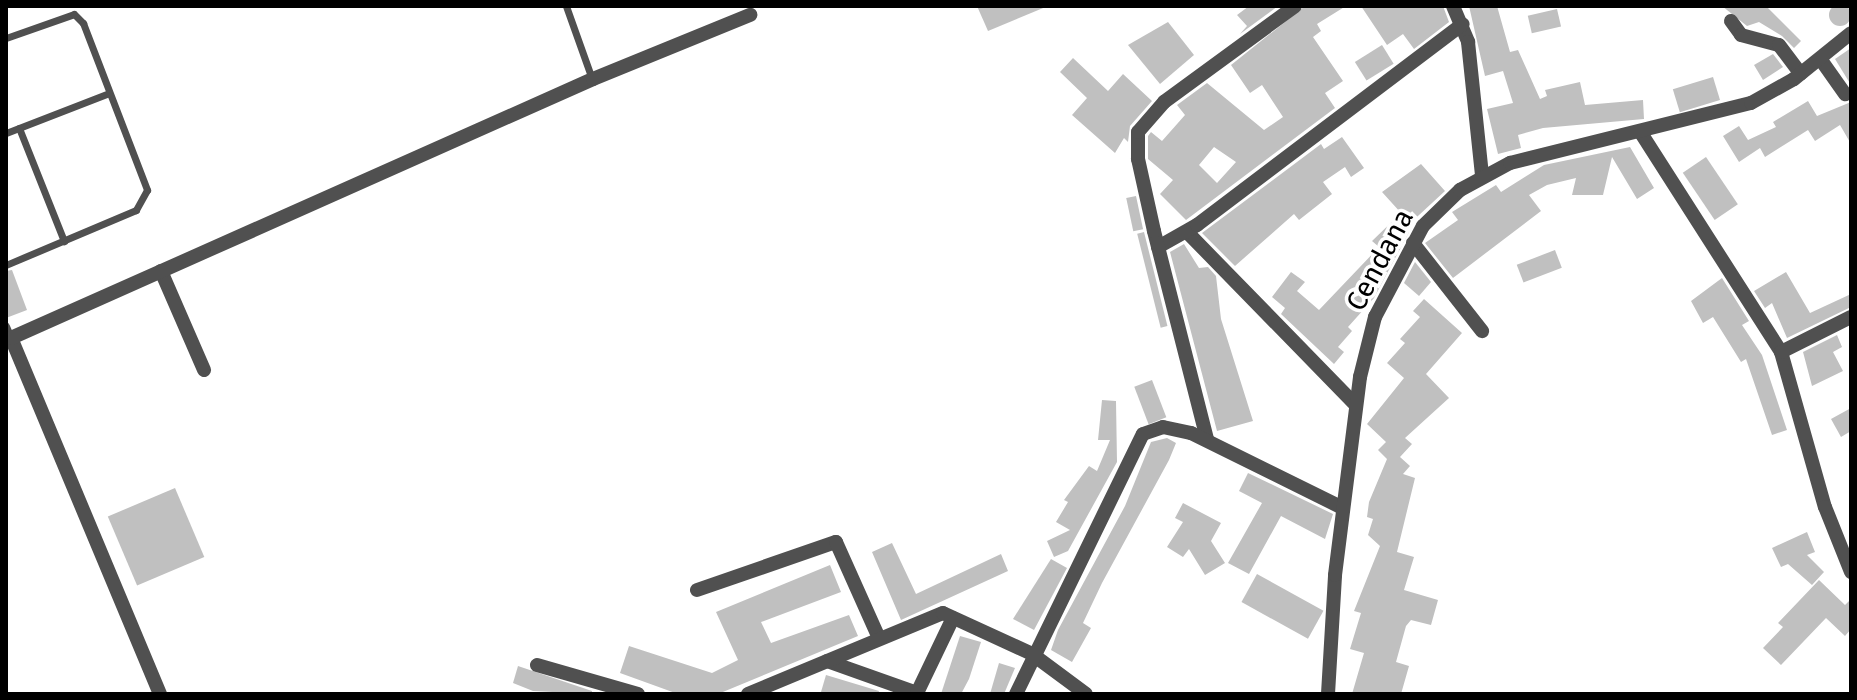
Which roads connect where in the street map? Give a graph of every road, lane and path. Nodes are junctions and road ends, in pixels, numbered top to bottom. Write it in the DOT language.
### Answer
graph roads {
  1 [pos="566,6"];
  2 [pos="1295,6"];
  3 [pos="1453,6"];
  4 [pos="72,10"];
  5 [pos="750,15"];
  6 [pos="1731,21"];
  7 [pos="1463,24"];
  8 [pos="1851,33"];
  9 [pos="6,38"];
  10 [pos="1821,60"];
  11 [pos="1801,74"];
  12 [pos="593,79"];
  13 [pos="109,93"];
  14 [pos="1845,94"];
  15 [pos="19,128"];
  16 [pos="6,133"];
  17 [pos="1641,133"];
  18 [pos="1482,176"];
  19 [pos="1187,232"];
  20 [pos="64,241"];
  21 [pos="1413,243"];
  22 [pos="1158,247"];
  23 [pos="6,265"];
  24 [pos="161,271"];
  25 [pos="1851,317"];
  26 [pos="1482,331"];
  27 [pos="8,332"];
  28 [pos="1781,352"];
  29 [pos="204,370"];
  30 [pos="1355,404"];
  31 [pos="1207,439"];
  32 [pos="1343,508"];
  33 [pos="1851,572"];
  34 [pos="697,590"];
  35 [pos="953,618"];
  36 [pos="879,638"];
  37 [pos="1032,654"];
  38 [pos="827,661"];
  39 [pos="537,665"];
  40 [pos="160,694"];
  41 [pos="638,694"];
  42 [pos="748,694"];
  43 [pos="1016,694"];
  44 [pos="1086,694"];
  45 [pos="1328,694"];
  1 -- 12 [label="lane"];
  2 -- 22 [label="street"];
  3 -- 7 [label="street"];
  4 -- 9 [label="lane"];
  4 -- 13 [label="lane"];
  5 -- 12 [label="street"];
  6 -- 11 [label="street"];
  7 -- 18 [label="street"];
  7 -- 19 [label="street"];
  8 -- 10 [label="street, Cendana"];
  10 -- 11 [label="street, Cendana"];
  10 -- 14 [label="street"];
  11 -- 17 [label="street, Cendana"];
  12 -- 24 [label="street"];
  13 -- 15 [label="lane"];
  13 -- 20 [label="lane"];
  15 -- 16 [label="lane"];
  15 -- 20 [label="lane"];
  17 -- 18 [label="street, Cendana"];
  17 -- 28 [label="street"];
  18 -- 21 [label="street, Cendana"];
  19 -- 22 [label="street"];
  19 -- 30 [label="street"];
  20 -- 23 [label="lane"];
  21 -- 26 [label="street"];
  21 -- 30 [label="street, Cendana"];
  22 -- 31 [label="street"];
  24 -- 27 [label="street"];
  24 -- 29 [label="street"];
  25 -- 28 [label="street"];
  27 -- 40 [label="street"];
  28 -- 33 [label="street"];
  30 -- 32 [label="street, Cendana"];
  31 -- 32 [label="street"];
  31 -- 37 [label="street"];
  32 -- 45 [label="street, Cendana"];
  34 -- 36 [label="street"];
  35 -- 36 [label="street"];
  35 -- 37 [label="street"];
  35 -- 38 [label="street"];
  36 -- 38 [label="street"];
  37 -- 43 [label="street"];
  37 -- 44 [label="street"];
  38 -- 42 [label="street"];
  39 -- 41 [label="street"];
}
